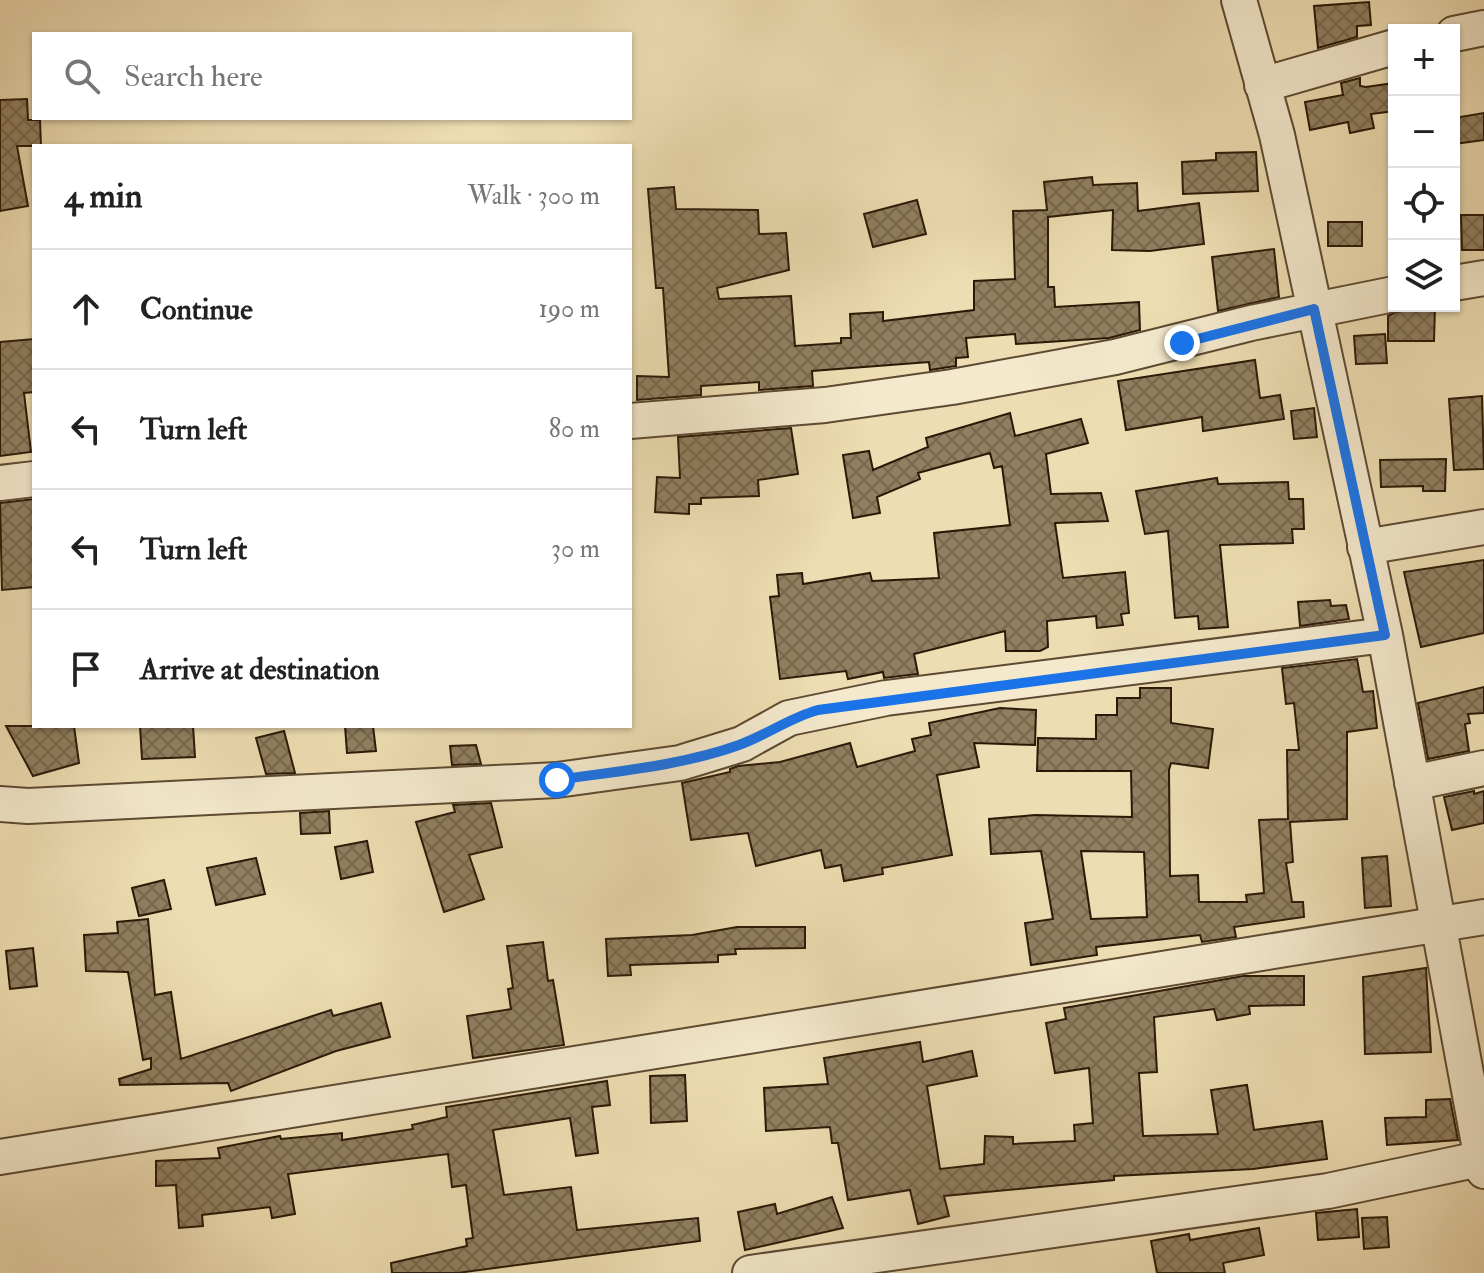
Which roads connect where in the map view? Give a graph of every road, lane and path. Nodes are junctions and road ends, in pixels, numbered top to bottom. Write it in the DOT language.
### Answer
graph roads {
  1 [pos="1239,0"];
  2 [pos="1484,28"];
  3 [pos="1460,33"];
  4 [pos="1388,49"];
  5 [pos="1262,85"];
  6 [pos="1484,278"];
  7 [pos="1460,282"];
  8 [pos="1388,295"];
  9 [pos="1314,309"];
  10 [pos="632,421"];
  11 [pos="32,479"];
  12 [pos="0,483"];
  13 [pos="1484,527"];
  14 [pos="1365,547"];
  15 [pos="1385,635"];
  16 [pos="1484,768"];
  17 [pos="1412,783"];
  18 [pos="0,804"];
  19 [pos="1484,917"];
  20 [pos="1441,925"];
  21 [pos="0,1157"];
  22 [pos="1483,1162"];
  23 [pos="750,1273"];
  1 -- 5 [label="street"];
  2 -- 3 [label="street"];
  4 -- 5 [label="street"];
  5 -- 9 [label="street"];
  6 -- 7 [label="street"];
  8 -- 9 [label="street"];
  9 -- 10 [label="street"];
  9 -- 14 [label="street"];
  11 -- 12 [label="street"];
  13 -- 14 [label="street"];
  14 -- 15 [label="street"];
  15 -- 17 [label="street"];
  15 -- 18 [label="street"];
  16 -- 17 [label="street"];
  17 -- 20 [label="street"];
  19 -- 20 [label="street"];
  20 -- 21 [label="street"];
  20 -- 22 [label="street"];
  22 -- 23 [label="street"];
}
